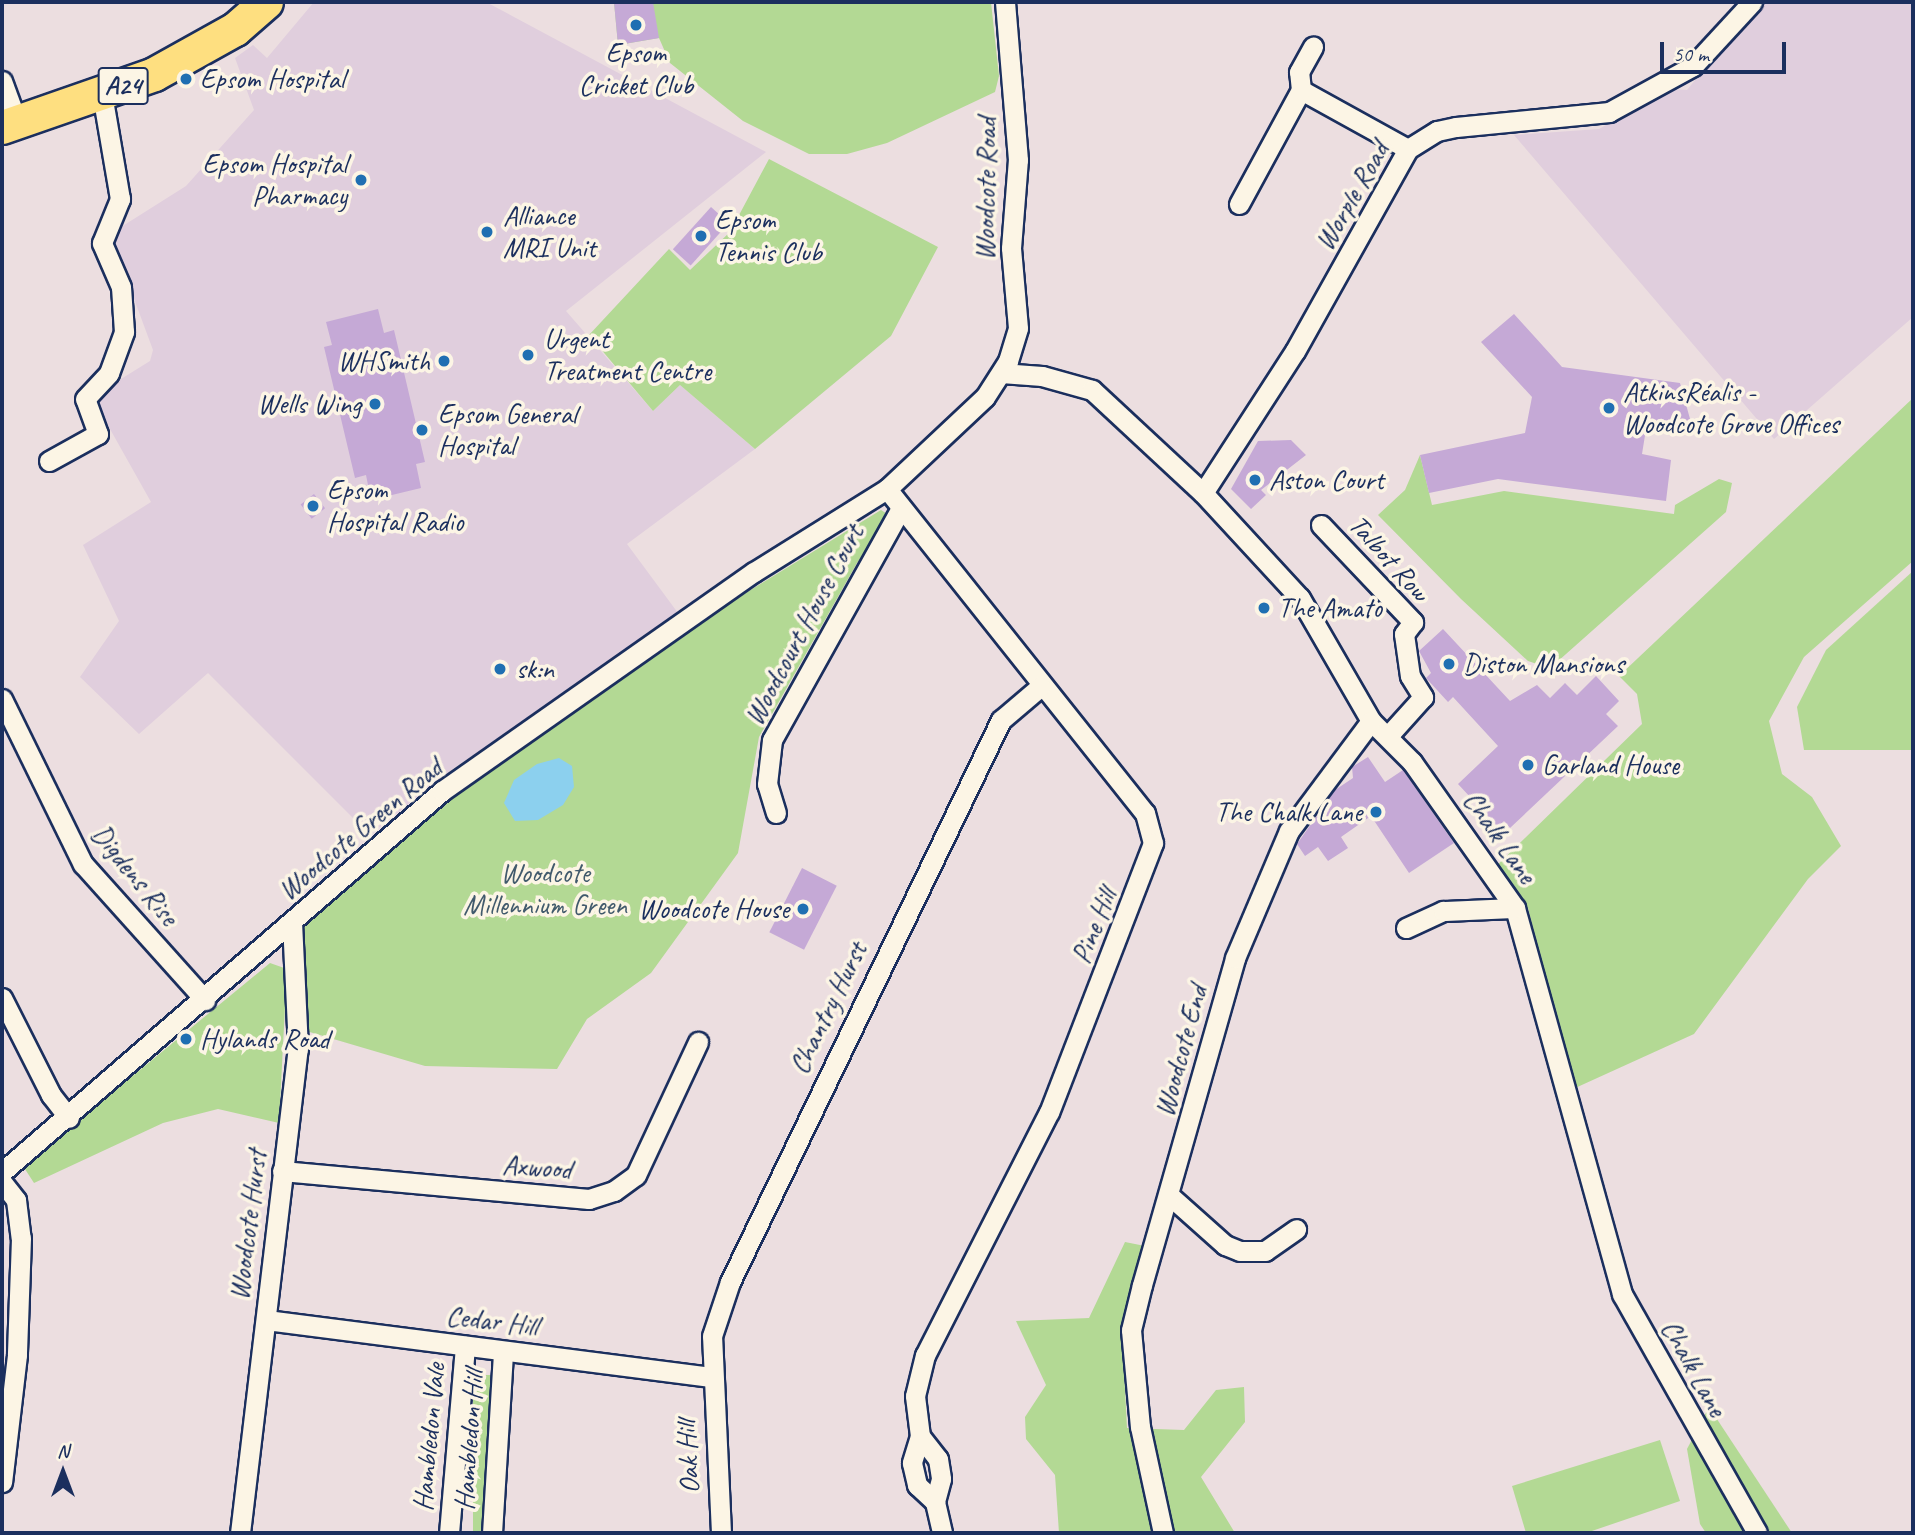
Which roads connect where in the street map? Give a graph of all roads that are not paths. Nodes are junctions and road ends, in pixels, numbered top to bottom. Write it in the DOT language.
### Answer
graph roads {
  1 [pos="266,2"];
  2 [pos="1005,2"];
  3 [pos="1752,2"];
  4 [pos="1313,47"];
  5 [pos="2,81"];
  6 [pos="1301,90"];
  7 [pos="102,94"];
  8 [pos="9,124"];
  9 [pos="1408,149"];
  10 [pos="1239,204"];
  11 [pos="1001,373"];
  12 [pos="49,461"];
  13 [pos="887,489"];
  14 [pos="1203,493"];
  15 [pos="901,508"];
  16 [pos="1321,525"];
  17 [pos="1041,686"];
  18 [pos="2,699"];
  19 [pos="1371,721"];
  20 [pos="1388,736"];
  21 [pos="776,813"];
  22 [pos="1515,908"];
  23 [pos="292,922"];
  24 [pos="1406,928"];
  25 [pos="2,998"];
  26 [pos="205,1000"];
  27 [pos="698,1042"];
  28 [pos="69,1118"];
  29 [pos="282,1171"];
  30 [pos="2,1172"];
  31 [pos="2,1182"];
  32 [pos="1170,1196"];
  33 [pos="1296,1229"];
  34 [pos="266,1320"];
  35 [pos="465,1346"];
  36 [pos="503,1351"];
  37 [pos="711,1377"];
  38 [pos="2,1482"];
  39 [pos="240,1533"];
  40 [pos="449,1533"];
  41 [pos="492,1533"];
  42 [pos="721,1533"];
  43 [pos="942,1533"];
  44 [pos="1163,1533"];
  45 [pos="1756,1533"];
  1 -- 7 [label="highway, A24"];
  2 -- 11 [label="street, Woodcote Road"];
  3 -- 9 [label="street, Worple Road"];
  4 -- 6 [label="street"];
  5 -- 8 [label="street"];
  6 -- 9 [label="street"];
  6 -- 10 [label="street"];
  7 -- 8 [label="highway, A24"];
  7 -- 12 [label="street"];
  9 -- 14 [label="street, Worple Road"];
  11 -- 13 [label="street, Woodcote Green Road"];
  11 -- 14 [label="street, Chalk Lane"];
  13 -- 15 [label="street, Pine Hill"];
  13 -- 23 [label="street, Woodcote Green Road"];
  14 -- 19 [label="street, Chalk Lane"];
  15 -- 17 [label="street, Pine Hill"];
  15 -- 21 [label="street, Woodcourt House Court"];
  16 -- 20 [label="street, Talbot Row"];
  17 -- 37 [label="street, Chantry Hurst"];
  17 -- 43 [label="street, Pine Hill"];
  18 -- 26 [label="street, Digdens Rise"];
  19 -- 20 [label="street, Chalk Lane"];
  19 -- 32 [label="street, Woodcote End"];
  20 -- 22 [label="street, Chalk Lane"];
  22 -- 24 [label="street"];
  22 -- 45 [label="street, Chalk Lane"];
  23 -- 26 [label="street, Woodcote Green Road"];
  23 -- 29 [label="street, Woodcote Hurst"];
  25 -- 28 [label="street"];
  26 -- 28 [label="street, Woodcote Green Road"];
  27 -- 29 [label="street, Axwood"];
  28 -- 30 [label="street, Woodcote Green Road"];
  29 -- 34 [label="street, Woodcote Hurst"];
  31 -- 38 [label="street"];
  32 -- 33 [label="street"];
  32 -- 44 [label="street, Woodcote End"];
  34 -- 35 [label="street, Cedar Hill"];
  34 -- 39 [label="street, Woodcote Hurst"];
  35 -- 36 [label="street, Cedar Hill"];
  35 -- 40 [label="street, Hambledon Vale"];
  36 -- 37 [label="street, Cedar Hill"];
  36 -- 41 [label="street, Hambledon Hill"];
  37 -- 42 [label="street, Oak Hill"];
}
